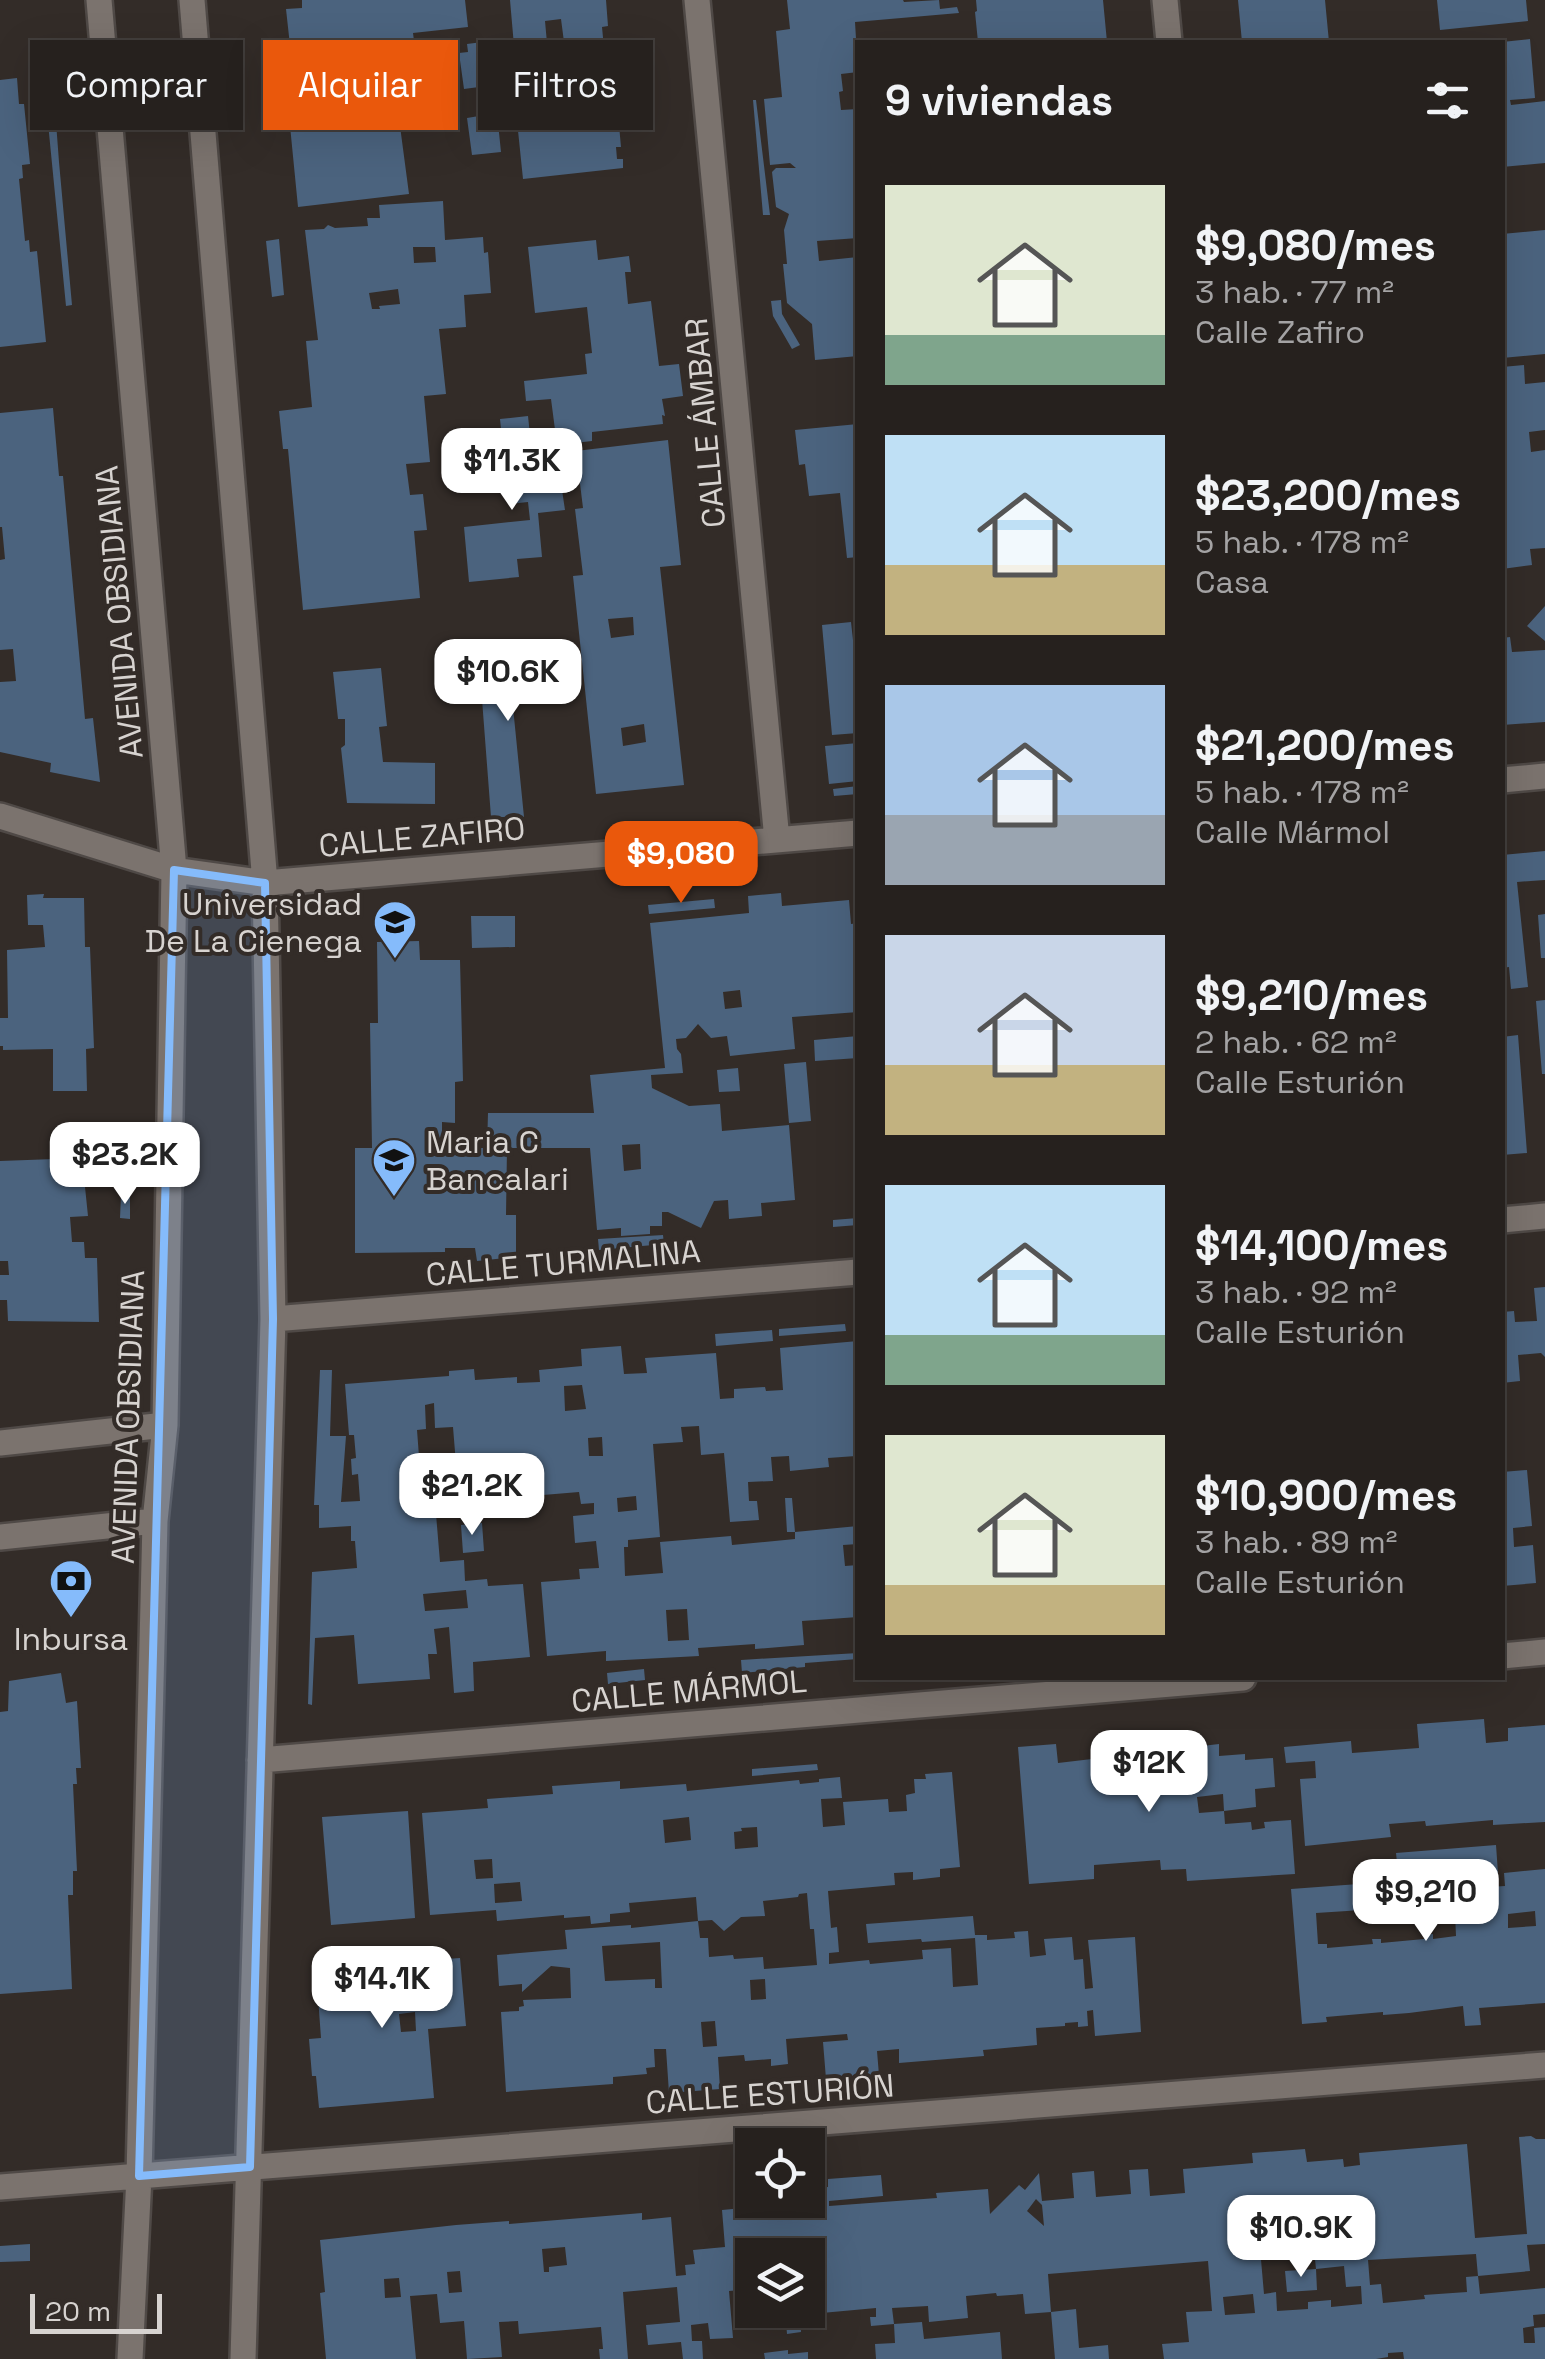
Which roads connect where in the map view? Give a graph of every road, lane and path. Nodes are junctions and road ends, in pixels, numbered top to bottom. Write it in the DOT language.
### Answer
graph roads {
  1 [pos="99,0"];
  2 [pos="192,0"];
  3 [pos="697,0"];
  4 [pos="1165,0"];
  5 [pos="1169,40"];
  6 [pos="1545,776"];
  7 [pos="1505,780"];
  8 [pos="0,816"];
  9 [pos="855,833"];
  10 [pos="777,840"];
  11 [pos="174,870"];
  12 [pos="265,883"];
  13 [pos="1545,1216"];
  14 [pos="1505,1220"];
  15 [pos="855,1272"];
  16 [pos="273,1319"];
  17 [pos="165,1426"];
  18 [pos="0,1443"];
  19 [pos="155,1521"];
  20 [pos="0,1537"];
  21 [pos="1545,1652"];
  22 [pos="1505,1656"];
  23 [pos="1219,1680"];
  24 [pos="260,1760"];
  25 [pos="1545,2065"];
  26 [pos="250,2167"];
  27 [pos="139,2176"];
  28 [pos="0,2186"];
  29 [pos="130,2359"];
  30 [pos="243,2359"];
  1 -- 11 [label="street, AVENIDA OBSIDIANA"];
  2 -- 12 [label="street"];
  3 -- 10 [label="street, CALLE ÁMBAR"];
  4 -- 5 [label="street"];
  6 -- 7 [label="street"];
  8 -- 11 [label="street, CALLE ZAFIRO"];
  9 -- 10 [label="street, CALLE ZAFIRO"];
  10 -- 12 [label="street, CALLE ZAFIRO"];
  11 -- 12 [label="street, CALLE ZAFIRO"];
  11 -- 17 [label="street, AVENIDA OBSIDIANA"];
  12 -- 16 [label="street"];
  13 -- 14 [label="street"];
  15 -- 16 [label="street, CALLE TURMALINA"];
  16 -- 24 [label="street"];
  17 -- 18 [label="street"];
  17 -- 19 [label="street, AVENIDA OBSIDIANA"];
  19 -- 20 [label="street"];
  19 -- 27 [label="street, AVENIDA OBSIDIANA"];
  21 -- 22 [label="street"];
  23 -- 24 [label="street, CALLE MÁRMOL"];
  24 -- 26 [label="street"];
  25 -- 26 [label="street, CALLE ESTURIÓN"];
  26 -- 27 [label="street, CALLE ESTURIÓN"];
  26 -- 30 [label="street"];
  27 -- 28 [label="street, CALLE ESTURIÓN"];
  27 -- 29 [label="street, AVENIDA OBSIDIANA"];
}
